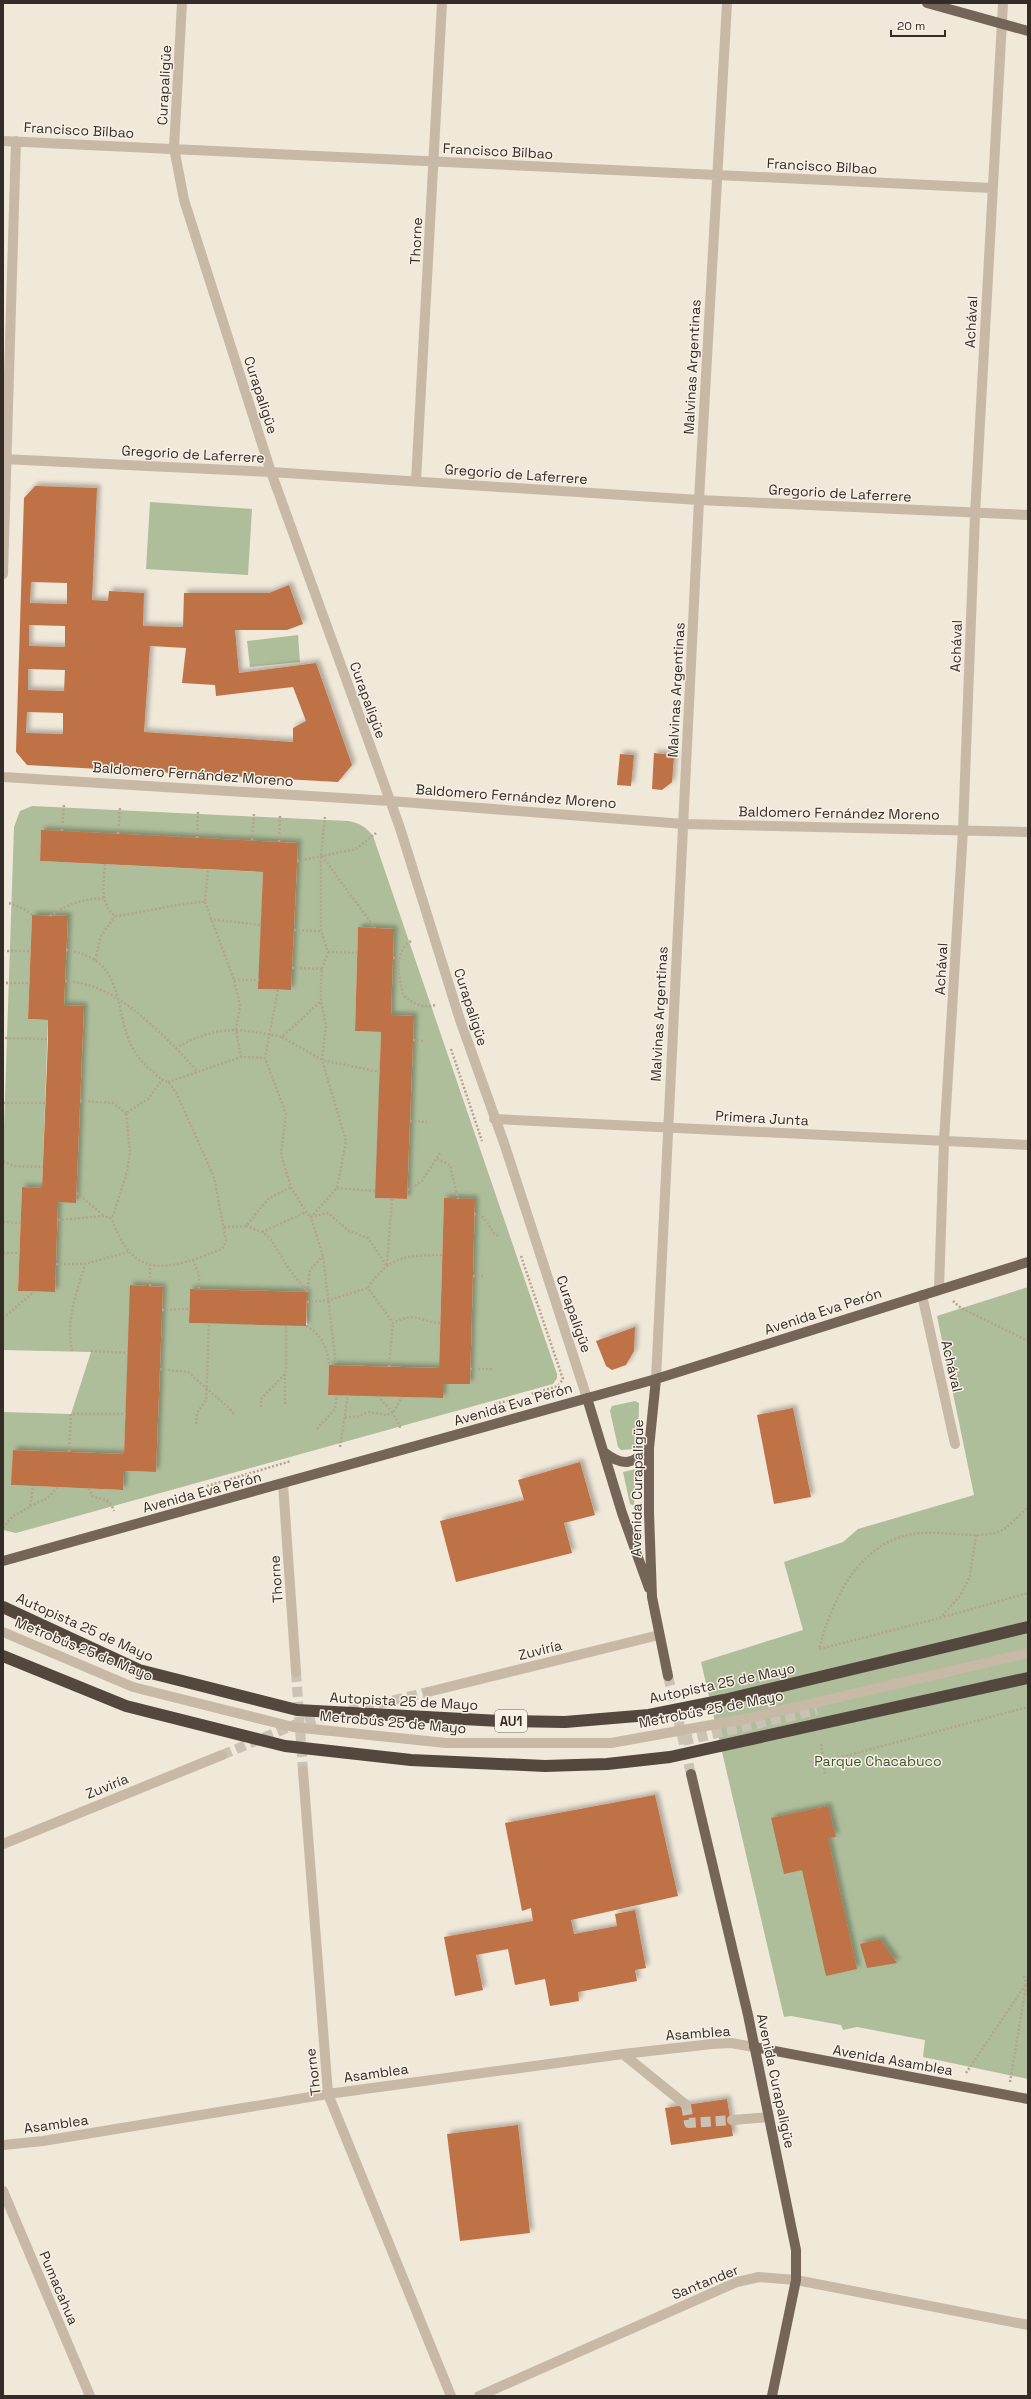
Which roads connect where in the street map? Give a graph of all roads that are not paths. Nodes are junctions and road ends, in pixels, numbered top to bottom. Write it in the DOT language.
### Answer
graph roads {
  1 [pos="182,3"];
  2 [pos="442,3"];
  3 [pos="727,3"];
  4 [pos="927,3"];
  5 [pos="1003,3"];
  6 [pos="1002,24"];
  7 [pos="1028,31"];
  8 [pos="3,141"];
  9 [pos="16,141"];
  10 [pos="174,148"];
  11 [pos="434,162"];
  12 [pos="716,176"];
  13 [pos="992,188"];
  14 [pos="5,459"];
  15 [pos="271,472"];
  16 [pos="416,481"];
  17 [pos="699,500"];
  18 [pos="975,514"];
  19 [pos="1028,515"];
  20 [pos="3,574"];
  21 [pos="3,777"];
  22 [pos="390,801"];
  23 [pos="684,824"];
  24 [pos="963,830"];
  25 [pos="1028,832"];
  26 [pos="494,1119"];
  27 [pos="667,1128"];
  28 [pos="944,1141"];
  29 [pos="1028,1145"];
  30 [pos="1028,1262"];
  31 [pos="939,1289"];
  32 [pos="922,1295"];
  33 [pos="656,1379"];
  34 [pos="587,1398"];
  35 [pos="955,1444"];
  36 [pos="649,1448"];
  37 [pos="605,1453"];
  38 [pos="283,1484"];
  39 [pos="3,1561"];
  40 [pos="652,1597"];
  41 [pos="3,1607"];
  42 [pos="1028,1627"];
  43 [pos="3,1632"];
  44 [pos="659,1635"];
  45 [pos="1028,1653"];
  46 [pos="3,1656"];
  47 [pos="296,1672"];
  48 [pos="668,1676"];
  49 [pos="1028,1678"];
  50 [pos="428,1692"];
  51 [pos="222,1755"];
  52 [pos="303,1770"];
  53 [pos="691,1774"];
  54 [pos="3,1844"];
  55 [pos="754,2047"];
  56 [pos="623,2054"];
  57 [pos="328,2094"];
  58 [pos="1028,2098"];
  59 [pos="686,2105"];
  60 [pos="769,2117"];
  61 [pos="732,2120"];
  62 [pos="3,2145"];
  63 [pos="3,2191"];
  64 [pos="796,2280"];
  65 [pos="1028,2325"];
  66 [pos="90,2396"];
  67 [pos="451,2396"];
  68 [pos="478,2396"];
  69 [pos="772,2396"];
  1 -- 10 [label="street, Curapaligüe"];
  2 -- 11 [label="street, Thorne"];
  3 -- 12 [label="street, Malvinas Argentinas"];
  4 -- 6 [label="main road"];
  5 -- 6 [label="street, Achával"];
  6 -- 7 [label="main road"];
  6 -- 13 [label="street, Achával"];
  8 -- 9 [label="street, Francisco Bilbao"];
  9 -- 10 [label="street, Francisco Bilbao"];
  9 -- 14 [label="street"];
  10 -- 11 [label="street, Francisco Bilbao"];
  10 -- 15 [label="street, Curapaligüe"];
  11 -- 12 [label="street, Francisco Bilbao"];
  11 -- 16 [label="street, Thorne"];
  12 -- 13 [label="street, Francisco Bilbao"];
  12 -- 17 [label="street, Malvinas Argentinas"];
  13 -- 18 [label="street, Achával"];
  14 -- 15 [label="street, Gregorio de Laferrere"];
  14 -- 20 [label="street"];
  15 -- 16 [label="street, Gregorio de Laferrere"];
  15 -- 22 [label="street, Curapaligüe"];
  16 -- 17 [label="street, Gregorio de Laferrere"];
  17 -- 18 [label="street, Gregorio de Laferrere"];
  17 -- 23 [label="street, Malvinas Argentinas"];
  18 -- 19 [label="street, Gregorio de Laferrere"];
  18 -- 24 [label="street, Achával"];
  21 -- 22 [label="street, Baldomero Fernández Moreno"];
  22 -- 23 [label="street, Baldomero Fernández Moreno"];
  22 -- 26 [label="street, Curapaligüe"];
  23 -- 24 [label="street, Baldomero Fernández Moreno"];
  23 -- 27 [label="street, Malvinas Argentinas"];
  24 -- 25 [label="street, Baldomero Fernández Moreno"];
  24 -- 28 [label="street, Achával"];
  26 -- 27 [label="street, Primera Junta"];
  26 -- 34 [label="street, Curapaligüe"];
  27 -- 28 [label="street, Primera Junta"];
  27 -- 33 [label="street, Malvinas Argentinas"];
  28 -- 29 [label="street, Primera Junta"];
  28 -- 31 [label="street, Achával"];
  30 -- 31 [label="main road, Avenida Eva Perón"];
  31 -- 32 [label="main road, Avenida Eva Perón"];
  32 -- 33 [label="main road, Avenida Eva Perón"];
  32 -- 35 [label="street, Achával"];
  33 -- 34 [label="main road, Avenida Eva Perón"];
  33 -- 36 [label="main road, Avenida Curapaligüe"];
  34 -- 37 [label="main road, Avenida Curapaligüe"];
  34 -- 38 [label="main road, Avenida Eva Perón"];
  36 -- 37 [label="main road"];
  36 -- 40 [label="main road, Avenida Curapaligüe"];
  37 -- 40 [label="main road, Avenida Curapaligüe"];
  38 -- 39 [label="main road, Avenida Eva Perón"];
  38 -- 47 [label="street, Thorne"];
  40 -- 44 [label="main road, Avenida Curapaligüe"];
  41 -- 42 [label="highway, Autopista 25 de Mayo / AU1, bridge"];
  43 -- 45 [label="street, Metrobús 25 de Mayo, bridge"];
  44 -- 48 [label="main road, Avenida Curapaligüe"];
  44 -- 50 [label="street, Zuviría"];
  46 -- 49 [label="highway, bridge"];
  51 -- 54 [label="street, Zuviría"];
  52 -- 57 [label="street, Thorne"];
  53 -- 55 [label="main road, Avenida Curapaligüe"];
  55 -- 56 [label="street, Asamblea"];
  55 -- 58 [label="main road, Avenida Asamblea"];
  55 -- 60 [label="main road, Avenida Curapaligüe"];
  56 -- 57 [label="street, Asamblea"];
  56 -- 59 [label="street"];
  57 -- 62 [label="street, Asamblea"];
  57 -- 67 [label="street, Thorne"];
  60 -- 61 [label="street"];
  60 -- 64 [label="main road, Avenida Curapaligüe"];
  63 -- 66 [label="street, Pumacahua"];
  64 -- 65 [label="street, Santander"];
  64 -- 68 [label="street, Santander"];
  64 -- 69 [label="main road, Avenida Curapaligüe"];
}
